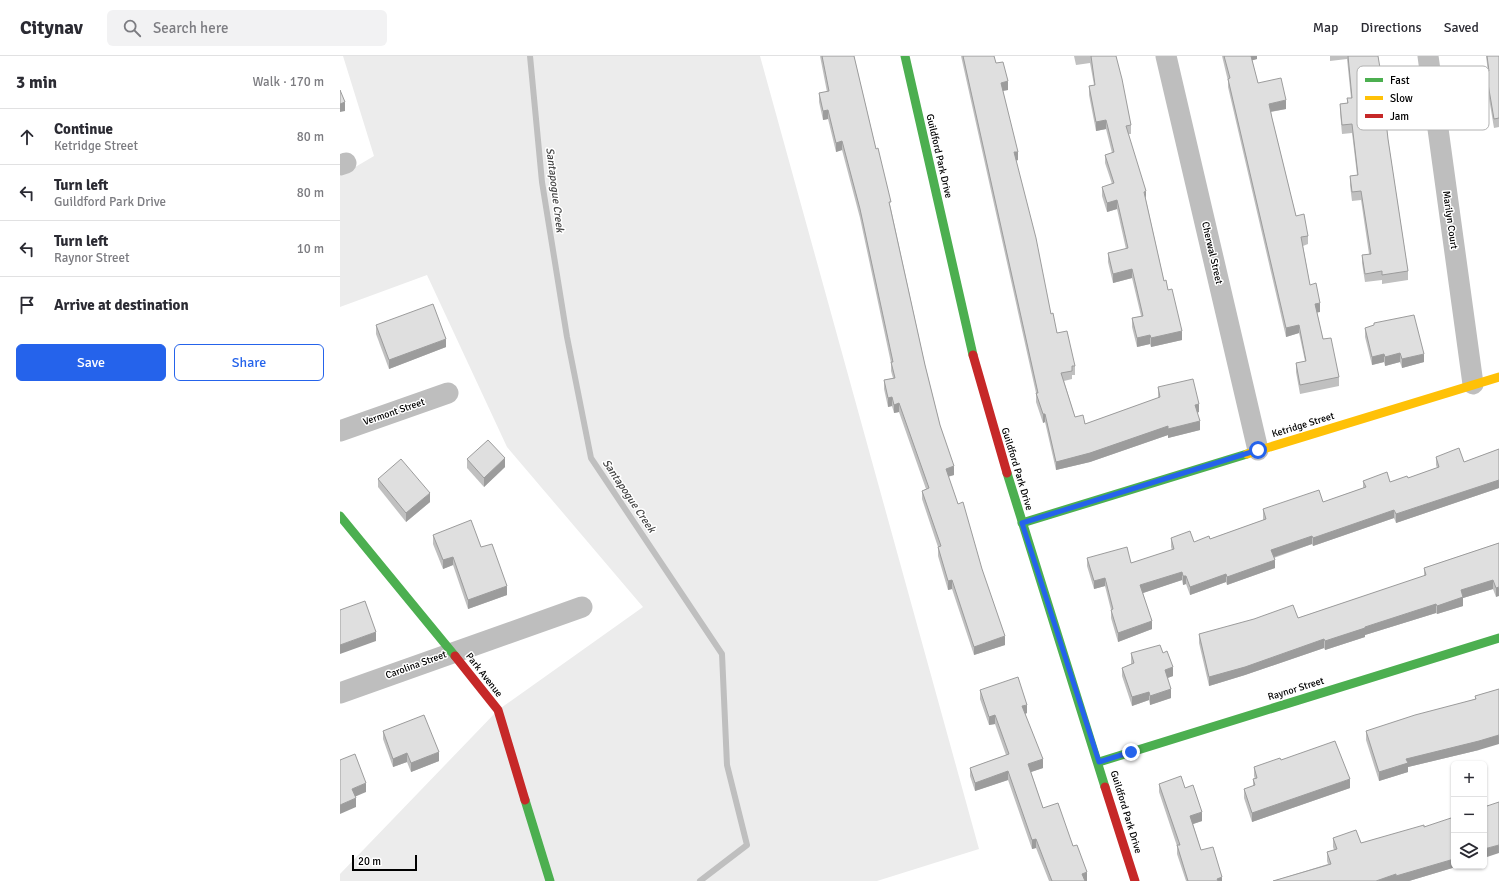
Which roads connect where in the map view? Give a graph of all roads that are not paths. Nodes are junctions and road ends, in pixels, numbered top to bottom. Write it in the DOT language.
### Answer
graph roads {
  1 [pos="906,56"];
  2 [pos="1166,56"];
  3 [pos="1428,56"];
  4 [pos="1429,66"];
  5 [pos="1438,130"];
  6 [pos="1499,377"];
  7 [pos="1473,384"];
  8 [pos="448,393"];
  9 [pos="340,431"];
  10 [pos="1258,450"];
  11 [pos="340,516"];
  12 [pos="1022,523"];
  13 [pos="582,607"];
  14 [pos="1499,638"];
  15 [pos="452,652"];
  16 [pos="340,693"];
  17 [pos="1099,762"];
  18 [pos="550,881"];
  19 [pos="1135,881"];
  1 -- 12 [label="street, Guildford Park Drive"];
  2 -- 10 [label="street, Cherwal Street"];
  3 -- 4 [label="street, Marilyn Court"];
  5 -- 7 [label="street, Marilyn Court"];
  6 -- 7 [label="street, Ketridge Street"];
  7 -- 10 [label="street, Ketridge Street"];
  8 -- 9 [label="street, Vermont Street"];
  10 -- 12 [label="street, Ketridge Street"];
  11 -- 15 [label="street, Park Avenue"];
  12 -- 17 [label="street, Guildford Park Drive"];
  13 -- 15 [label="street, Carolina Street"];
  14 -- 17 [label="street, Raynor Street"];
  15 -- 16 [label="street, Carolina Street"];
  15 -- 18 [label="street, Park Avenue"];
  17 -- 19 [label="street, Guildford Park Drive"];
}
